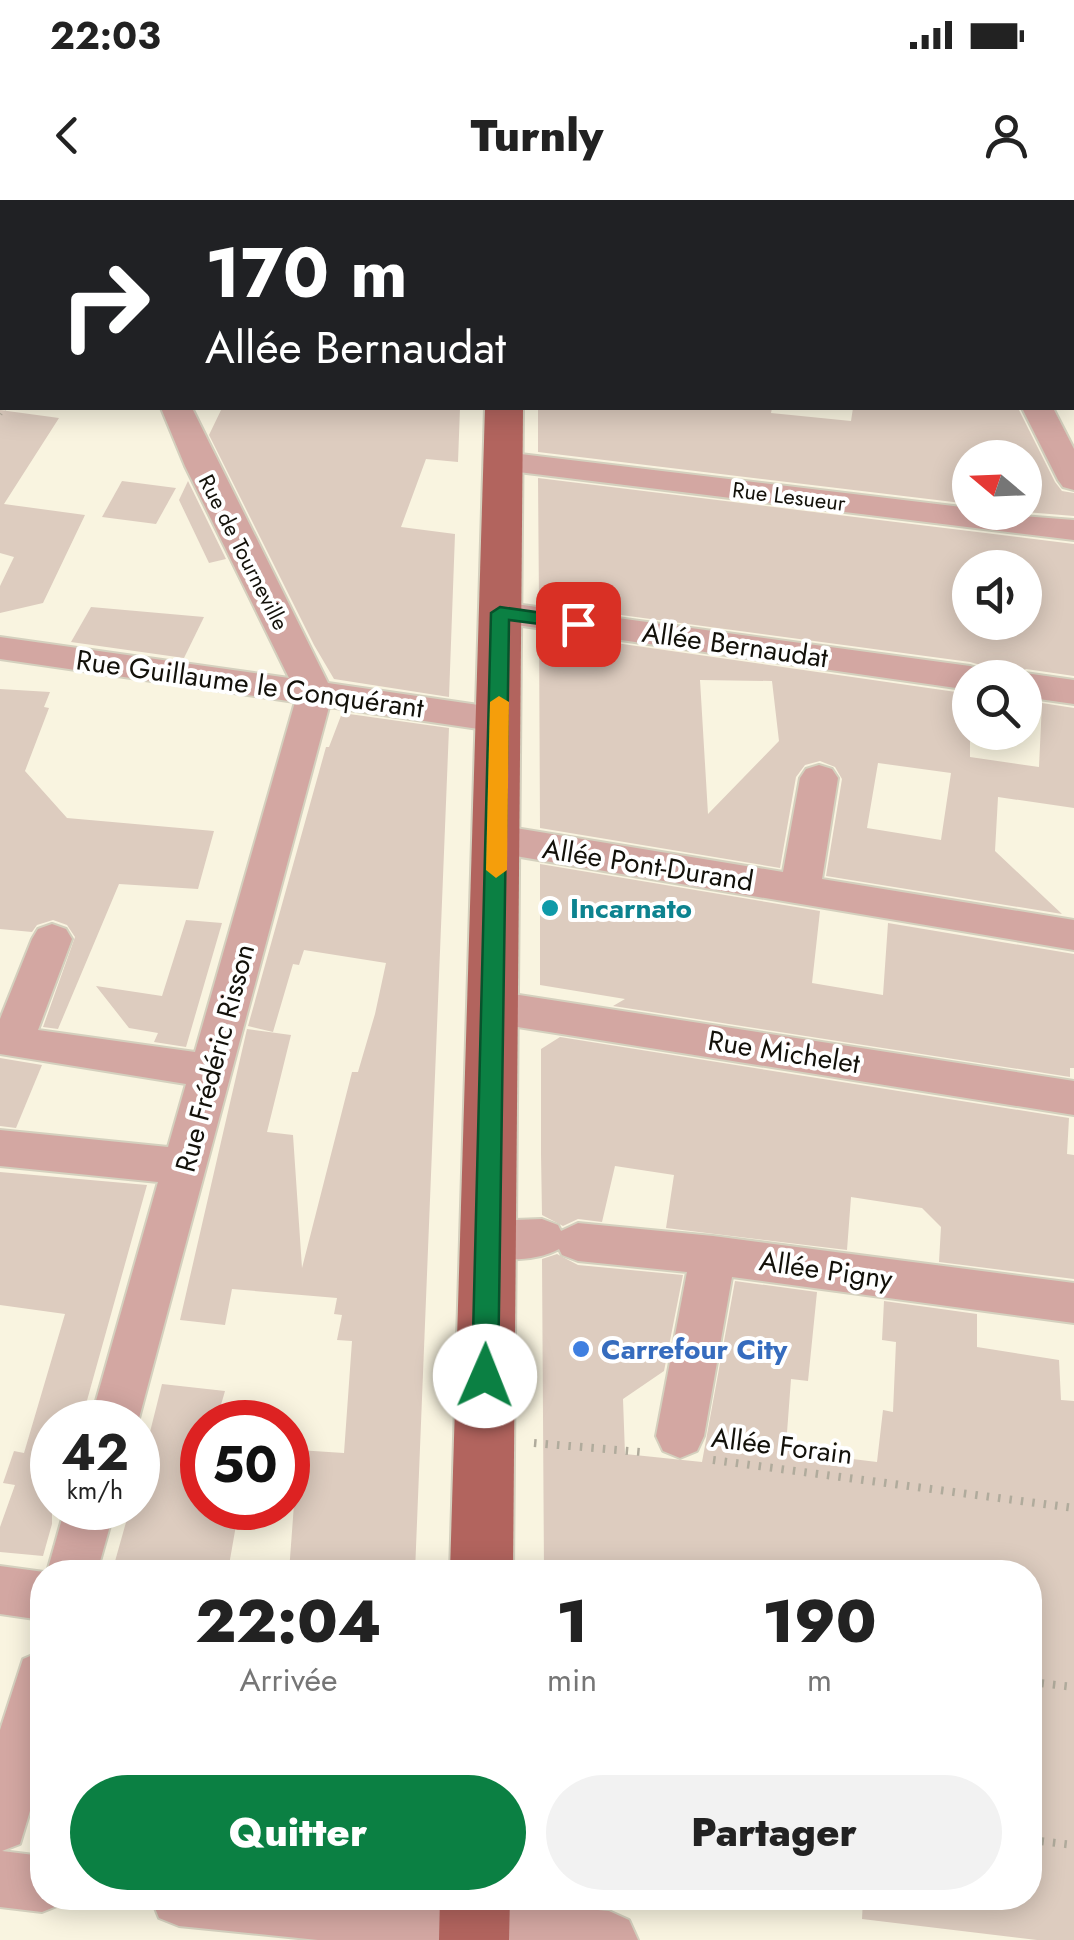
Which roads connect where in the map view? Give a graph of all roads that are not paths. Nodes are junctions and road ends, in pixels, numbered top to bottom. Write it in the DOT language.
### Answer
graph roads {
  1 [pos="177,410"];
  2 [pos="504,410"];
  3 [pos="1038,410"];
  4 [pos="504,462"];
  5 [pos="1074,480"];
  6 [pos="1074,530"];
  7 [pos="500,613"];
  8 [pos="0,648"];
  9 [pos="952,676"];
  10 [pos="1042,687"];
  11 [pos="1074,692"];
  12 [pos="315,694"];
  13 [pos="499,720"];
  14 [pos="819,778"];
  15 [pos="497,839"];
  16 [pos="800,890"];
  17 [pos="1074,936"];
  18 [pos="52,939"];
  19 [pos="493,1007"];
  20 [pos="211,1071"];
  21 [pos="1074,1098"];
  22 [pos="0,1148"];
  23 [pos="185,1167"];
  24 [pos="488,1240"];
  25 [pos="713,1255"];
  26 [pos="1074,1303"];
  27 [pos="120,1400"];
  28 [pos="678,1449"];
  29 [pos="84,1530"];
  30 [pos="75,1560"];
  31 [pos="482,1560"];
  32 [pos="0,1590"];
  33 [pos="30,1594"];
  34 [pos="30,1719"];
  35 [pos="0,1824"];
  36 [pos="0,1879"];
  37 [pos="30,1883"];
  38 [pos="328,1910"];
  39 [pos="475,1922"];
  40 [pos="609,1940"];
  1 -- 12 [label="street, Rue de Tourneville"];
  2 -- 4 [label="main road"];
  3 -- 5 [label="street"];
  4 -- 6 [label="street, Rue Lesueur"];
  4 -- 7 [label="main road"];
  7 -- 9 [label="street, Allée Bernaudat"];
  7 -- 13 [label="main road"];
  8 -- 12 [label="street, Rue Guillaume le Conquérant"];
  10 -- 11 [label="street"];
  12 -- 13 [label="street, Rue Guillaume le Conquérant"];
  12 -- 20 [label="street, Rue Frédéric Risson"];
  13 -- 15 [label="main road"];
  14 -- 16 [label="street"];
  15 -- 16 [label="street, Allée Pont-Durand"];
  15 -- 19 [label="main road"];
  16 -- 17 [label="street, Allée Pont-Durand"];
  18 -- 20 [label="street"];
  19 -- 21 [label="street, Rue Michelet"];
  19 -- 24 [label="main road"];
  20 -- 23 [label="street, Rue Frédéric Risson"];
  22 -- 23 [label="street"];
  23 -- 27 [label="street, Rue Frédéric Risson"];
  24 -- 25 [label="street, Allée Pigny"];
  24 -- 31 [label="main road"];
  25 -- 26 [label="street, Allée Pigny"];
  25 -- 28 [label="street"];
  29 -- 30 [label="street"];
  32 -- 33 [label="street"];
  34 -- 35 [label="street"];
  36 -- 37 [label="street"];
  38 -- 39 [label="street"];
  39 -- 40 [label="street"];
}
